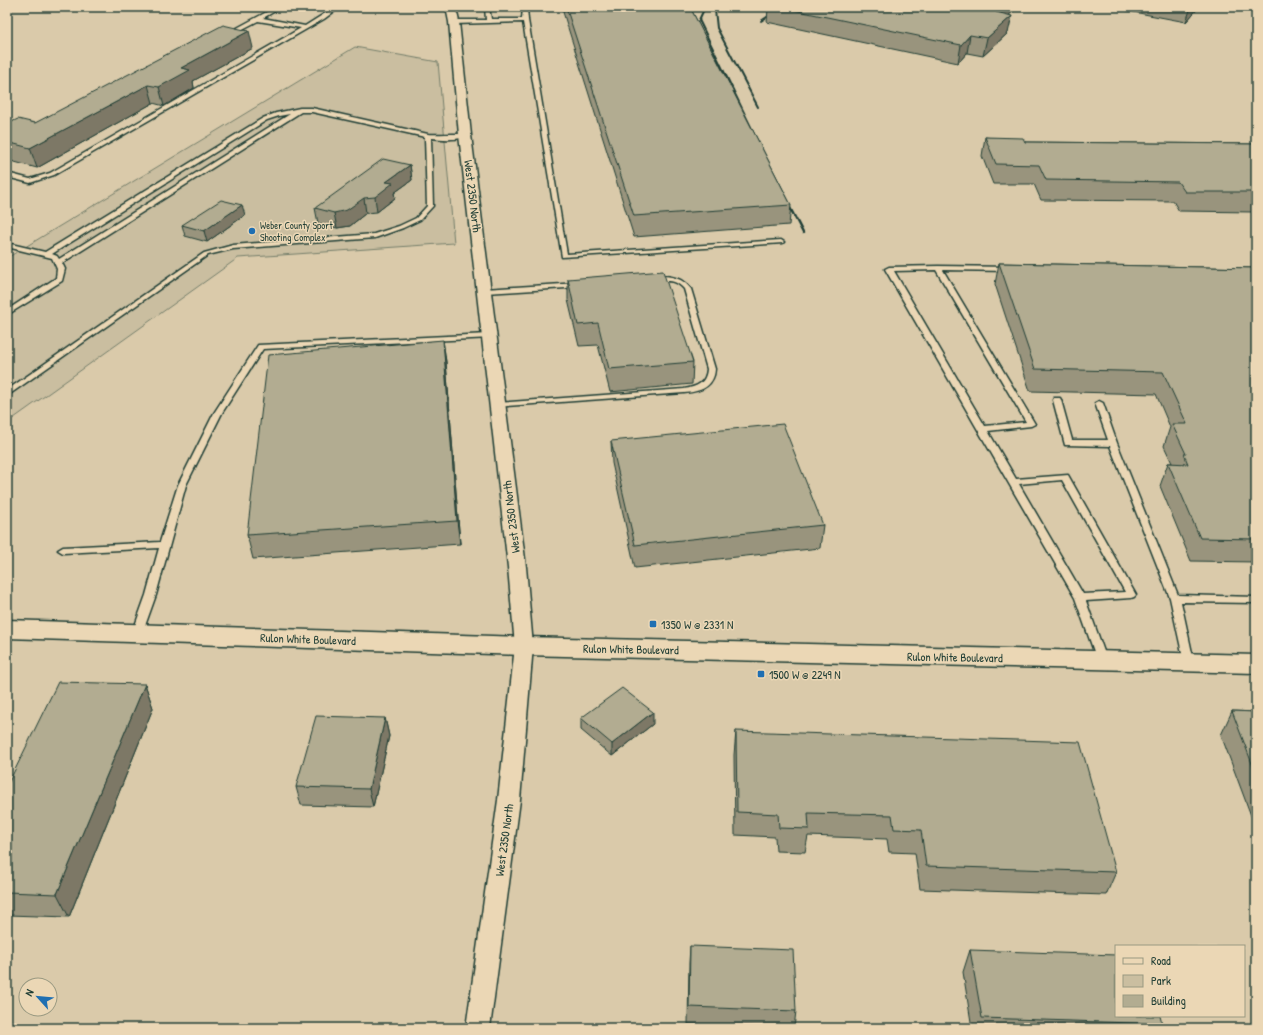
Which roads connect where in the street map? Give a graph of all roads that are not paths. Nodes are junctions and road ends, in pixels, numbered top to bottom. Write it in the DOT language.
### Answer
graph roads {
  1 [pos="280,7"];
  2 [pos="338,7"];
  3 [pos="487,7"];
  4 [pos="525,7"];
  5 [pos="452,15"];
  6 [pos="258,19"];
  7 [pos="526,20"];
  8 [pos="489,21"];
  9 [pos="305,27"];
  10 [pos="224,37"];
  11 [pos="300,110"];
  12 [pos="428,136"];
  13 [pos="466,136"];
  14 [pos="7,175"];
  15 [pos="781,242"];
  16 [pos="7,245"];
  17 [pos="47,254"];
  18 [pos="59,262"];
  19 [pos="938,268"];
  20 [pos="1018,270"];
  21 [pos="649,280"];
  22 [pos="590,284"];
  23 [pos="485,291"];
  24 [pos="7,313"];
  25 [pos="489,336"];
  26 [pos="7,394"];
  27 [pos="1057,400"];
  28 [pos="1099,403"];
  29 [pos="497,405"];
  30 [pos="983,429"];
  31 [pos="1113,443"];
  32 [pos="1013,482"];
  33 [pos="164,545"];
  34 [pos="63,550"];
  35 [pos="1080,598"];
  36 [pos="1175,598"];
  37 [pos="1256,600"];
  38 [pos="7,629"];
  39 [pos="137,634"];
  40 [pos="524,646"];
  41 [pos="1102,660"];
  42 [pos="1189,662"];
  43 [pos="1256,664"];
  44 [pos="478,1028"];
  1 -- 6 [label="lane"];
  2 -- 9 [label="lane"];
  3 -- 8 [label="lane"];
  4 -- 7 [label="lane"];
  5 -- 8 [label="lane"];
  5 -- 13 [label="street, West 2350 North"];
  6 -- 9 [label="lane"];
  6 -- 10 [label="lane"];
  7 -- 8 [label="lane"];
  7 -- 15 [label="lane"];
  9 -- 14 [label="lane"];
  11 -- 12 [label="lane"];
  11 -- 17 [label="lane"];
  11 -- 18 [label="lane"];
  12 -- 13 [label="lane"];
  12 -- 26 [label="lane"];
  13 -- 23 [label="street, West 2350 North"];
  16 -- 17 [label="lane"];
  17 -- 18 [label="lane"];
  18 -- 24 [label="lane"];
  19 -- 20 [label="lane"];
  19 -- 30 [label="lane"];
  19 -- 30 [label="lane"];
  21 -- 29 [label="lane"];
  22 -- 23 [label="lane"];
  23 -- 25 [label="street, West 2350 North"];
  25 -- 29 [label="street, West 2350 North"];
  25 -- 33 [label="lane"];
  27 -- 31 [label="lane"];
  28 -- 31 [label="lane"];
  29 -- 40 [label="street, West 2350 North"];
  30 -- 32 [label="lane"];
  31 -- 36 [label="lane"];
  32 -- 35 [label="lane"];
  32 -- 35 [label="lane"];
  33 -- 34 [label="lane"];
  33 -- 39 [label="lane"];
  35 -- 41 [label="lane"];
  36 -- 37 [label="lane"];
  36 -- 42 [label="lane"];
  38 -- 39 [label="street, Rulon White Boulevard"];
  39 -- 40 [label="street, Rulon White Boulevard"];
  40 -- 41 [label="street, Rulon White Boulevard"];
  40 -- 44 [label="street, West 2350 North"];
  41 -- 42 [label="street, Rulon White Boulevard"];
  42 -- 43 [label="street, Rulon White Boulevard"];
}
